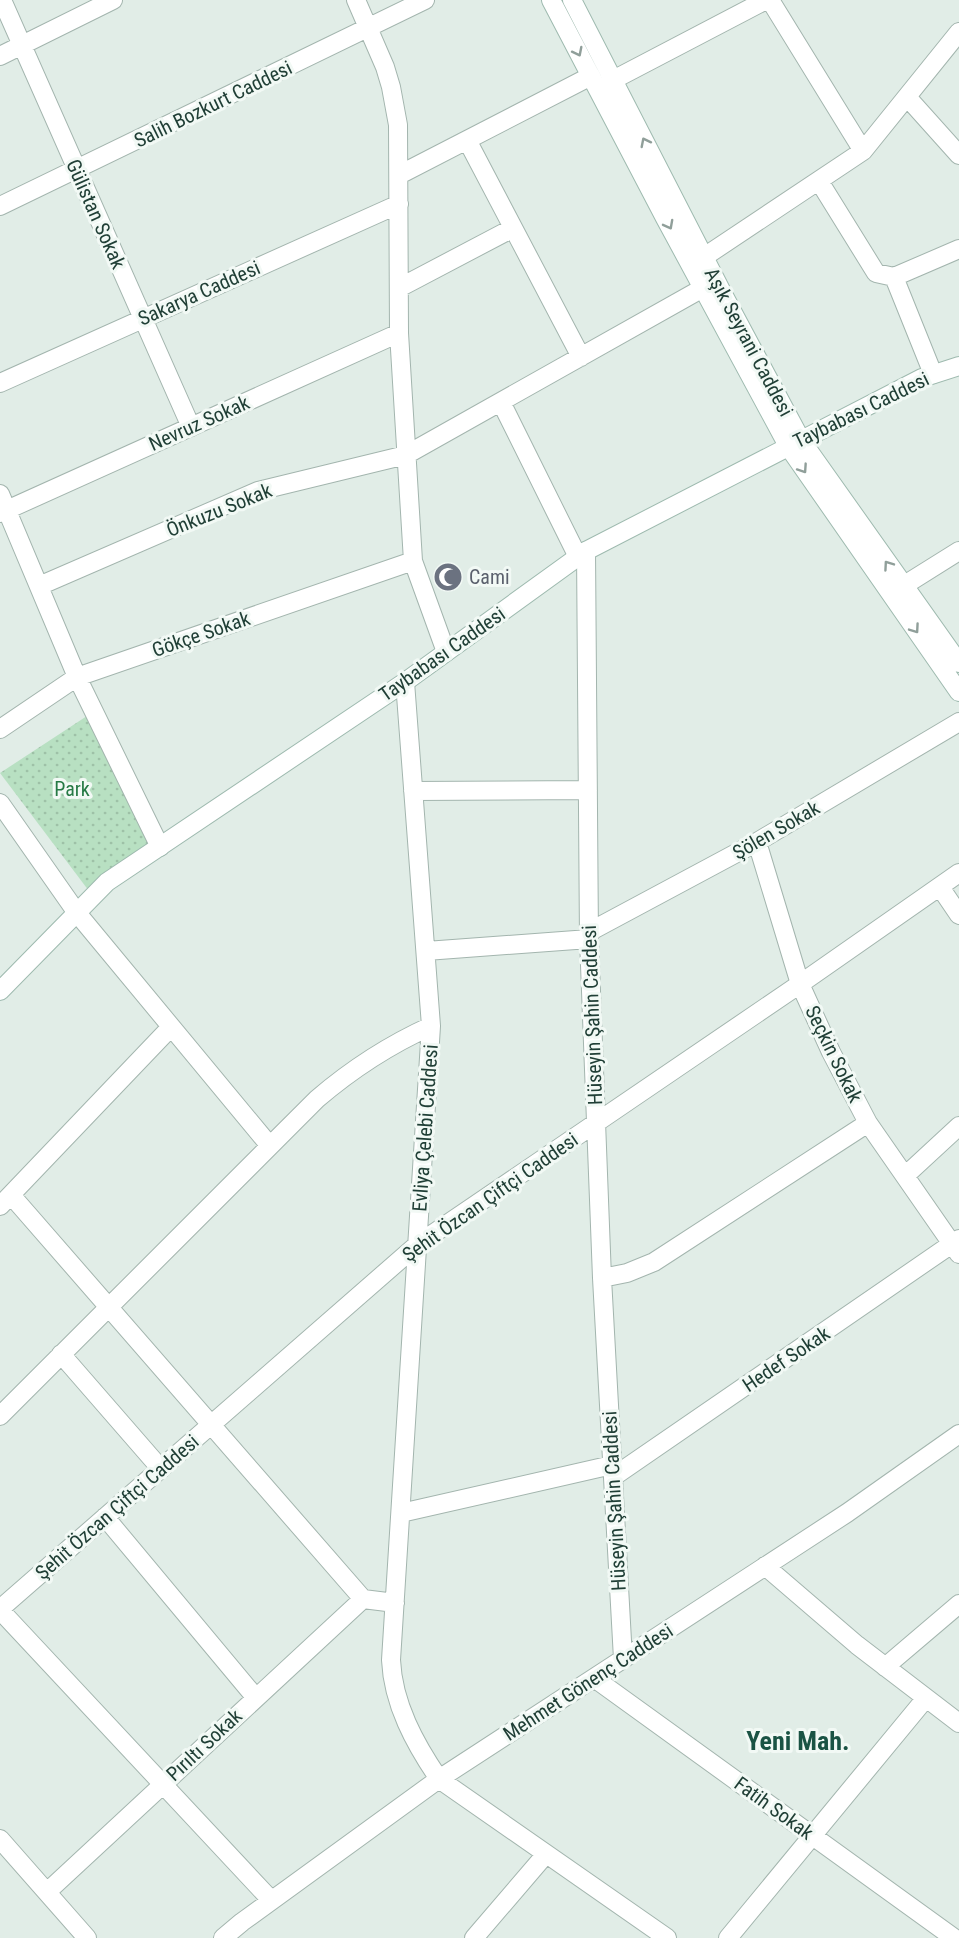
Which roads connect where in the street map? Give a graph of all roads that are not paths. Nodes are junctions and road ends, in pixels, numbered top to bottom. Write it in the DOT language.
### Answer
graph roads {
  1 [pos="2,0"];
  2 [pos="113,0"];
  3 [pos="356,0"];
  4 [pos="425,0"];
  5 [pos="551,0"];
  6 [pos="572,0"];
  7 [pos="768,0"];
  8 [pos="368,29"];
  9 [pos="959,32"];
  10 [pos="22,45"];
  11 [pos="0,56"];
  12 [pos="591,76"];
  13 [pos="613,80"];
  14 [pos="907,97"];
  15 [pos="467,140"];
  16 [pos="863,151"];
  17 [pos="959,155"];
  18 [pos="77,169"];
  19 [pos="399,175"];
  20 [pos="819,181"];
  21 [pos="399,204"];
  22 [pos="0,206"];
  23 [pos="513,228"];
  24 [pos="959,249"];
  25 [pos="704,257"];
  26 [pos="894,277"];
  27 [pos="399,288"];
  28 [pos="702,288"];
  29 [pos="143,319"];
  30 [pos="399,333"];
  31 [pos="581,357"];
  32 [pos="959,366"];
  33 [pos="933,374"];
  34 [pos="0,383"];
  35 [pos="501,402"];
  36 [pos="191,427"];
  37 [pos="794,443"];
  38 [pos="406,455"];
  39 [pos="2,506"];
  40 [pos="959,551"];
  41 [pos="582,554"];
  42 [pos="413,561"];
  43 [pos="39,586"];
  44 [pos="903,586"];
  45 [pos="446,652"];
  46 [pos="959,663"];
  47 [pos="77,677"];
  48 [pos="405,682"];
  49 [pos="959,692"];
  50 [pos="959,722"];
  51 [pos="0,729"];
  52 [pos="588,790"];
  53 [pos="413,791"];
  54 [pos="0,802"];
  55 [pos="757,842"];
  56 [pos="160,847"];
  57 [pos="959,873"];
  58 [pos="940,886"];
  59 [pos="77,913"];
  60 [pos="959,915"];
  61 [pos="589,936"];
  62 [pos="426,951"];
  63 [pos="800,984"];
  64 [pos="0,991"];
  65 [pos="431,1026"];
  66 [pos="171,1027"];
  67 [pos="596,1123"];
  68 [pos="868,1123"];
  69 [pos="959,1126"];
  70 [pos="270,1146"];
  71 [pos="906,1176"];
  72 [pos="5,1201"];
  73 [pos="418,1244"];
  74 [pos="957,1246"];
  75 [pos="602,1278"];
  76 [pos="108,1307"];
  77 [pos="61,1354"];
  78 [pos="0,1416"];
  79 [pos="210,1425"];
  80 [pos="959,1434"];
  81 [pos="161,1468"];
  82 [pos="613,1471"];
  83 [pos="400,1512"];
  84 [pos="105,1517"];
  85 [pos="765,1566"];
  86 [pos="363,1599"];
  87 [pos="395,1603"];
  88 [pos="959,1604"];
  89 [pos="0,1610"];
  90 [pos="623,1659"];
  91 [pos="885,1667"];
  92 [pos="594,1678"];
  93 [pos="256,1698"];
  94 [pos="926,1698"];
  95 [pos="959,1723"];
  96 [pos="439,1779"];
  97 [pos="162,1784"];
  98 [pos="812,1835"];
  99 [pos="2,1844"];
  100 [pos="546,1854"];
  101 [pos="46,1892"];
  102 [pos="271,1900"];
  103 [pos="77,1934"];
  104 [pos="223,1938"];
  105 [pos="474,1938"];
  106 [pos="667,1938"];
  107 [pos="728,1938"];
  108 [pos="954,1938"];
  1 -- 10 [label="street, Gülistan Sokak"];
  2 -- 10 [label="street"];
  3 -- 8 [label="street"];
  4 -- 8 [label="street, Salih Bozkurt Caddesi"];
  5 -- 12 [label="street, one-way"];
  6 -- 13 [label="street, Aşık Seyrani Caddesi"];
  7 -- 13 [label="street"];
  7 -- 16 [label="street"];
  8 -- 18 [label="street, Salih Bozkurt Caddesi"];
  8 -- 19 [label="street"];
  9 -- 14 [label="street"];
  10 -- 11 [label="street"];
  10 -- 18 [label="street, Gülistan Sokak"];
  12 -- 15 [label="street"];
  12 -- 28 [label="street, one-way"];
  25 -- 13 [label="street, Aşık Seyrani Caddesi, one-way"];
  14 -- 16 [label="street"];
  14 -- 17 [label="street"];
  15 -- 19 [label="street"];
  15 -- 23 [label="street"];
  16 -- 20 [label="street"];
  18 -- 22 [label="street, Salih Bozkurt Caddesi"];
  18 -- 29 [label="street, Gülistan Sokak"];
  19 -- 21 [label="street"];
  20 -- 25 [label="street"];
  20 -- 26 [label="street"];
  21 -- 27 [label="street"];
  21 -- 29 [label="street, Sakarya Caddesi"];
  23 -- 27 [label="street"];
  23 -- 31 [label="street"];
  24 -- 26 [label="street"];
  25 -- 37 [label="street, Aşık Seyrani Caddesi"];
  26 -- 33 [label="street"];
  27 -- 30 [label="street"];
  28 -- 31 [label="street, Önkuzu Sokak"];
  28 -- 37 [label="street"];
  29 -- 34 [label="street, Sakarya Caddesi"];
  29 -- 36 [label="street, Gülistan Sokak"];
  30 -- 36 [label="street, Nevruz Sokak"];
  30 -- 38 [label="street"];
  31 -- 35 [label="street, Önkuzu Sokak"];
  32 -- 33 [label="street, Taybabası Caddesi"];
  33 -- 37 [label="street, Taybabası Caddesi"];
  35 -- 38 [label="street, Önkuzu Sokak"];
  35 -- 41 [label="street"];
  36 -- 39 [label="street, Nevruz Sokak"];
  37 -- 41 [label="street, Taybabası Caddesi"];
  44 -- 37 [label="street, Aşık Seyrani Caddesi, one-way"];
  37 -- 49 [label="street, one-way"];
  38 -- 42 [label="street"];
  38 -- 43 [label="street, Önkuzu Sokak"];
  39 -- 43 [label="street"];
  40 -- 44 [label="street"];
  41 -- 45 [label="street, Taybabası Caddesi"];
  41 -- 52 [label="street, Hüseyin Şahin Caddesi"];
  42 -- 45 [label="street"];
  42 -- 47 [label="street, Gökçe Sokak"];
  43 -- 47 [label="street"];
  44 -- 46 [label="street, Aşık Seyrani Caddesi"];
  45 -- 48 [label="street, Taybabası Caddesi"];
  47 -- 51 [label="street, Gökçe Sokak"];
  47 -- 56 [label="street"];
  48 -- 53 [label="street, Evliya Çelebi Caddesi"];
  48 -- 56 [label="street, Taybabası Caddesi"];
  50 -- 55 [label="street, Şölen Sokak"];
  52 -- 53 [label="street"];
  52 -- 61 [label="street, Hüseyin Şahin Caddesi"];
  53 -- 62 [label="street, Evliya Çelebi Caddesi"];
  54 -- 59 [label="street"];
  55 -- 61 [label="street, Şölen Sokak"];
  55 -- 63 [label="street, Seçkin Sokak"];
  56 -- 59 [label="street, Taybabası Caddesi"];
  57 -- 58 [label="street, Şehit Özcan Çiftçi Caddesi"];
  58 -- 60 [label="street"];
  58 -- 63 [label="street, Şehit Özcan Çiftçi Caddesi"];
  59 -- 64 [label="street, Taybabası Caddesi"];
  59 -- 66 [label="street"];
  61 -- 62 [label="street"];
  61 -- 67 [label="street, Hüseyin Şahin Caddesi"];
  62 -- 65 [label="street, Evliya Çelebi Caddesi"];
  63 -- 67 [label="street, Şehit Özcan Çiftçi Caddesi"];
  63 -- 68 [label="street, Seçkin Sokak"];
  65 -- 70 [label="street"];
  65 -- 73 [label="street, Evliya Çelebi Caddesi"];
  66 -- 70 [label="street"];
  66 -- 72 [label="street"];
  67 -- 73 [label="street, Şehit Özcan Çiftçi Caddesi"];
  67 -- 75 [label="street, Hüseyin Şahin Caddesi"];
  68 -- 71 [label="street, Seçkin Sokak"];
  68 -- 75 [label="street"];
  69 -- 71 [label="street"];
  70 -- 76 [label="street"];
  71 -- 74 [label="street, Seçkin Sokak"];
  72 -- 76 [label="street"];
  73 -- 79 [label="street, Şehit Özcan Çiftçi Caddesi"];
  73 -- 83 [label="street, Evliya Çelebi Caddesi"];
  74 -- 82 [label="street, Hedef Sokak"];
  75 -- 82 [label="street, Hüseyin Şahin Caddesi"];
  76 -- 77 [label="street"];
  76 -- 79 [label="street"];
  77 -- 78 [label="street"];
  77 -- 81 [label="street"];
  79 -- 81 [label="street, Şehit Özcan Çiftçi Caddesi"];
  79 -- 86 [label="street"];
  80 -- 85 [label="street, Mehmet Gönenç Caddesi"];
  81 -- 84 [label="street, Şehit Özcan Çiftçi Caddesi"];
  82 -- 83 [label="street, Hedef Sokak"];
  82 -- 90 [label="street, Hüseyin Şahin Caddesi"];
  83 -- 87 [label="street, Evliya Çelebi Caddesi"];
  84 -- 89 [label="street, Şehit Özcan Çiftçi Caddesi"];
  84 -- 93 [label="street"];
  85 -- 90 [label="street, Mehmet Gönenç Caddesi"];
  85 -- 91 [label="street"];
  86 -- 87 [label="street"];
  86 -- 93 [label="street, Pırıltı Sokak"];
  87 -- 96 [label="street, Evliya Çelebi Caddesi"];
  88 -- 91 [label="street"];
  89 -- 97 [label="street"];
  90 -- 92 [label="street, Mehmet Gönenç Caddesi"];
  91 -- 94 [label="street"];
  92 -- 96 [label="street, Mehmet Gönenç Caddesi"];
  92 -- 98 [label="street, Fatih Sokak"];
  93 -- 97 [label="street, Pırıltı Sokak"];
  94 -- 95 [label="street"];
  94 -- 98 [label="street"];
  96 -- 100 [label="street"];
  96 -- 102 [label="street, Mehmet Gönenç Caddesi"];
  97 -- 101 [label="street, Pırıltı Sokak"];
  97 -- 102 [label="street"];
  98 -- 107 [label="street"];
  98 -- 108 [label="street, Fatih Sokak"];
  99 -- 101 [label="street"];
  100 -- 105 [label="street"];
  100 -- 106 [label="street"];
  101 -- 103 [label="street"];
  102 -- 104 [label="street, Mehmet Gönenç Caddesi"];
}
